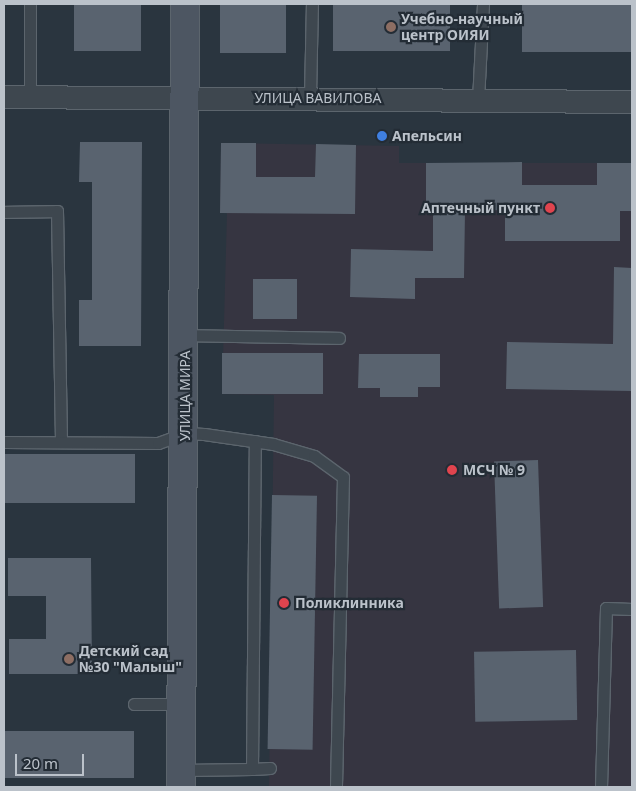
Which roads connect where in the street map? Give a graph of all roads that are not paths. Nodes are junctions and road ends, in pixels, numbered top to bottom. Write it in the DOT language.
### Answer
graph roads {
  1 [pos="30,4"];
  2 [pos="185,4"];
  3 [pos="312,4"];
  4 [pos="484,4"];
  5 [pos="4,97"];
  6 [pos="30,97"];
  7 [pos="310,97"];
  8 [pos="186,98"];
  9 [pos="478,100"];
  10 [pos="632,102"];
  11 [pos="4,212"];
  12 [pos="185,335"];
  13 [pos="339,338"];
  14 [pos="184,433"];
  15 [pos="254,441"];
  16 [pos="4,442"];
  17 [pos="61,442"];
  18 [pos="632,609"];
  19 [pos="134,704"];
  20 [pos="182,704"];
  21 [pos="270,768"];
  22 [pos="252,769"];
  23 [pos="181,779"];
  24 [pos="336,787"];
  25 [pos="601,787"];
  1 -- 6 [label="lane"];
  2 -- 8 [label="main road, УЛИЦА МИРА"];
  3 -- 7 [label="lane"];
  4 -- 9 [label="lane"];
  5 -- 6 [label="street, УЛИЦА ВАВИЛОВА"];
  6 -- 8 [label="street, УЛИЦА ВАВИЛОВА"];
  7 -- 8 [label="street, УЛИЦА ВАВИЛОВА"];
  7 -- 9 [label="street, УЛИЦА ВАВИЛОВА"];
  8 -- 12 [label="main road, УЛИЦА МИРА"];
  9 -- 10 [label="street, УЛИЦА ВАВИЛОВА"];
  11 -- 17 [label="lane"];
  12 -- 13 [label="lane"];
  12 -- 14 [label="main road, УЛИЦА МИРА"];
  14 -- 15 [label="lane"];
  14 -- 17 [label="lane"];
  14 -- 20 [label="main road, УЛИЦА МИРА"];
  15 -- 22 [label="lane"];
  15 -- 24 [label="lane"];
  16 -- 17 [label="lane"];
  18 -- 25 [label="lane"];
  19 -- 20 [label="lane"];
  20 -- 23 [label="main road, УЛИЦА МИРА"];
  21 -- 22 [label="lane"];
  22 -- 23 [label="lane"];
}
